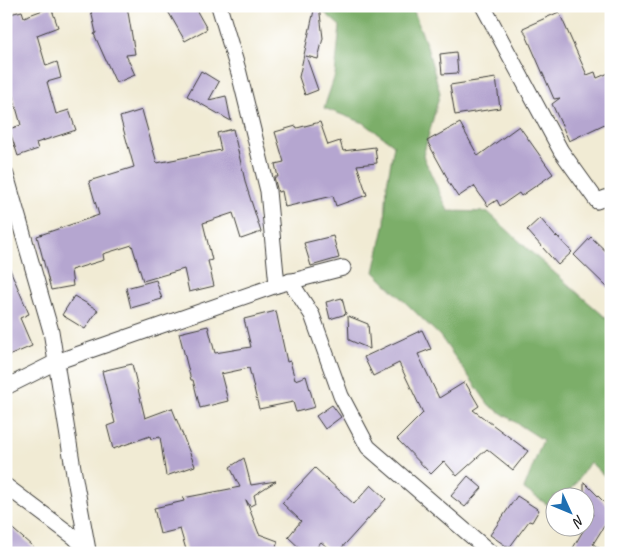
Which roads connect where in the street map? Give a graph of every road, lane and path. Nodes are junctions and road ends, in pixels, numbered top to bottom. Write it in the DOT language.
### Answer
graph roads {
  1 [pos="219,6"];
  2 [pos="483,6"];
  3 [pos="6,175"];
  4 [pos="611,196"];
  5 [pos="343,268"];
  6 [pos="284,283"];
  7 [pos="56,362"];
  8 [pos="6,387"];
  9 [pos="6,486"];
  10 [pos="89,552"];
  11 [pos="491,553"];
  1 -- 6 [label="street"];
  2 -- 4 [label="street"];
  3 -- 7 [label="street"];
  5 -- 6 [label="street"];
  6 -- 7 [label="street"];
  6 -- 11 [label="street"];
  7 -- 8 [label="street"];
  7 -- 10 [label="street"];
  9 -- 10 [label="street"];
}
